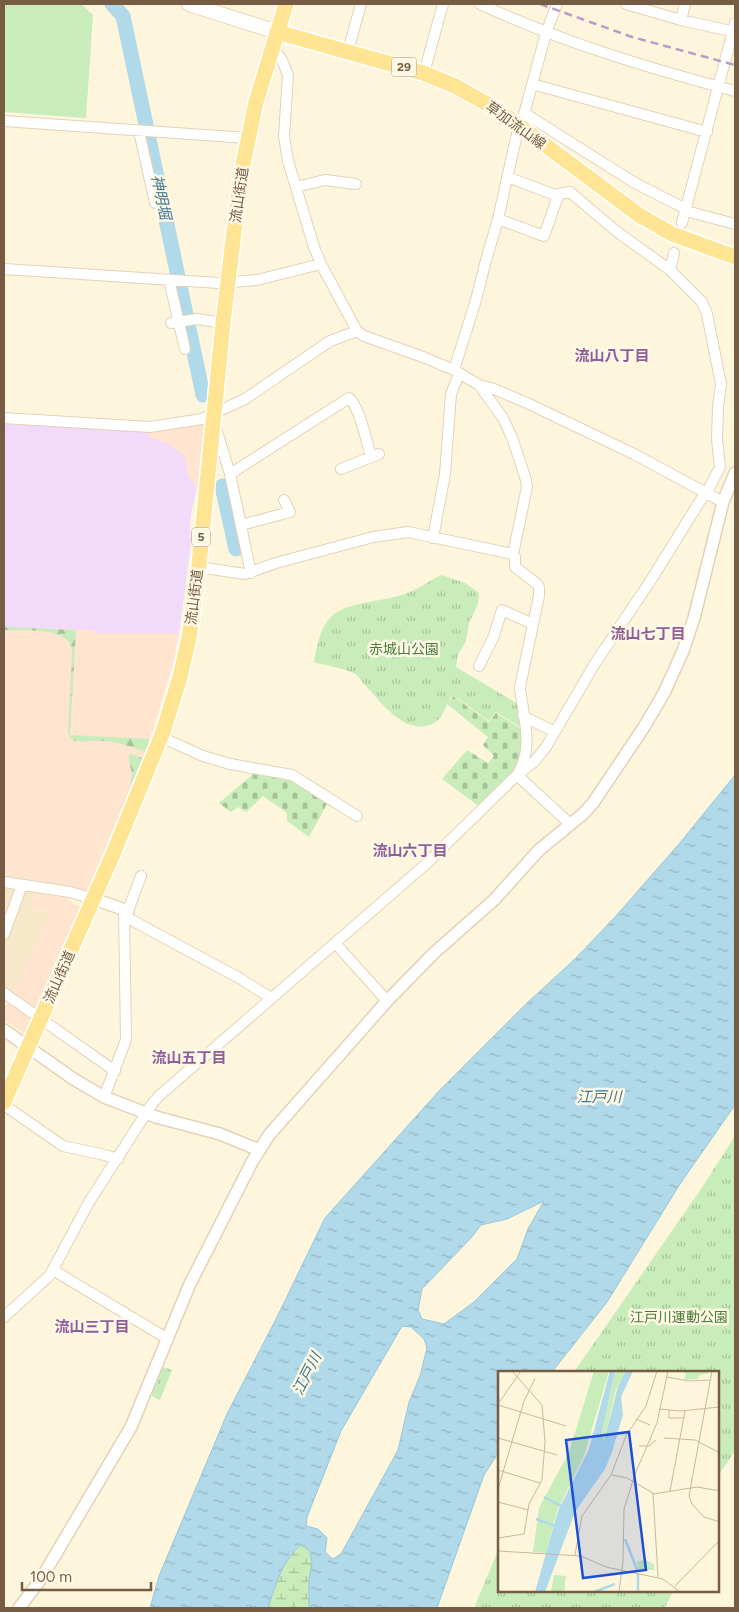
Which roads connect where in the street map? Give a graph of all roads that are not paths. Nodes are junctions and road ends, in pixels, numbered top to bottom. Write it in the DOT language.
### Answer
graph roads {
  1 [pos="189,4"];
  2 [pos="286,4"];
  3 [pos="360,4"];
  4 [pos="443,4"];
  5 [pos="480,4"];
  6 [pos="557,4"];
  7 [pos="626,4"];
  8 [pos="685,4"];
  9 [pos="681,20"];
  10 [pos="734,29"];
  11 [pos="546,32"];
  12 [pos="275,39"];
  13 [pos="348,51"];
  14 [pos="424,73"];
  15 [pos="532,84"];
  16 [pos="719,87"];
  17 [pos="735,91"];
  18 [pos="4,121"];
  19 [pos="521,121"];
  20 [pos="141,131"];
  21 [pos="707,132"];
  22 [pos="247,138"];
  23 [pos="507,177"];
  24 [pos="356,184"];
  25 [pos="296,187"];
  26 [pos="555,195"];
  27 [pos="155,204"];
  28 [pos="686,210"];
  29 [pos="498,219"];
  30 [pos="682,223"];
  31 [pos="735,224"];
  32 [pos="674,253"];
  33 [pos="735,257"];
  34 [pos="321,264"];
  35 [pos="4,270"];
  36 [pos="670,270"];
  37 [pos="171,280"];
  38 [pos="228,283"];
  39 [pos="178,322"];
  40 [pos="223,323"];
  41 [pos="356,331"];
  42 [pos="185,349"];
  43 [pos="456,372"];
  44 [pos="479,385"];
  45 [pos="214,417"];
  46 [pos="4,418"];
  47 [pos="341,469"];
  48 [pos="735,473"];
  49 [pos="230,474"];
  50 [pos="706,494"];
  51 [pos="284,500"];
  52 [pos="723,502"];
  53 [pos="241,525"];
  54 [pos="434,538"];
  55 [pos="513,554"];
  56 [pos="198,568"];
  57 [pos="251,573"];
  58 [pos="533,624"];
  59 [pos="479,666"];
  60 [pos="523,716"];
  61 [pos="555,732"];
  62 [pos="161,737"];
  63 [pos="517,776"];
  64 [pos="357,816"];
  65 [pos="570,824"];
  66 [pos="141,876"];
  67 [pos="4,882"];
  68 [pos="22,885"];
  69 [pos="94,899"];
  70 [pos="125,912"];
  71 [pos="4,934"];
  72 [pos="335,943"];
  73 [pos="4,993"];
  74 [pos="271,998"];
  75 [pos="387,1001"];
  76 [pos="40,1019"];
  77 [pos="4,1030"];
  78 [pos="28,1047"];
  79 [pos="115,1071"];
  80 [pos="104,1097"];
  81 [pos="4,1104"];
  82 [pos="146,1114"];
  83 [pos="259,1150"];
  84 [pos="118,1159"];
  85 [pos="53,1270"];
  86 [pos="4,1317"];
  87 [pos="168,1339"];
  88 [pos="20,1608"];
  1 -- 12 [label="main road"];
  2 -- 12 [label="main road, 流山街道 / 5"];
  3 -- 13 [label="street"];
  4 -- 14 [label="street"];
  5 -- 11 [label="street"];
  6 -- 11 [label="street"];
  7 -- 9 [label="street"];
  8 -- 9 [label="street"];
  9 -- 10 [label="street"];
  10 -- 16 [label="street"];
  11 -- 15 [label="street"];
  11 -- 16 [label="street"];
  12 -- 13 [label="main road, 草加流山線 / 29"];
  12 -- 22 [label="main road, 流山街道 / 5"];
  12 -- 25 [label="street"];
  13 -- 14 [label="main road, 草加流山線 / 29"];
  14 -- 19 [label="main road, 草加流山線 / 29"];
  15 -- 19 [label="street"];
  15 -- 21 [label="street"];
  16 -- 17 [label="street"];
  16 -- 21 [label="street"];
  18 -- 20 [label="street"];
  19 -- 23 [label="street"];
  19 -- 28 [label="street"];
  19 -- 33 [label="main road, 草加流山線 / 29"];
  20 -- 22 [label="street"];
  20 -- 27 [label="street"];
  21 -- 28 [label="street"];
  22 -- 38 [label="main road, 流山街道 / 5"];
  23 -- 26 [label="street"];
  23 -- 29 [label="street"];
  24 -- 25 [label="street"];
  25 -- 34 [label="street"];
  26 -- 29 [label="street"];
  26 -- 36 [label="street"];
  28 -- 30 [label="street"];
  28 -- 31 [label="street"];
  29 -- 43 [label="street"];
  32 -- 36 [label="street"];
  34 -- 38 [label="street"];
  34 -- 41 [label="street"];
  35 -- 37 [label="street"];
  36 -- 50 [label="street"];
  37 -- 38 [label="street"];
  37 -- 39 [label="street"];
  38 -- 40 [label="main road, 流山街道 / 5"];
  39 -- 40 [label="street"];
  39 -- 42 [label="street"];
  40 -- 45 [label="main road, 流山街道 / 5"];
  41 -- 43 [label="street"];
  41 -- 45 [label="street"];
  43 -- 44 [label="street"];
  43 -- 54 [label="street"];
  44 -- 50 [label="street"];
  44 -- 55 [label="street"];
  45 -- 46 [label="street"];
  45 -- 49 [label="street"];
  45 -- 56 [label="main road, 流山街道 / 5"];
  47 -- 49 [label="street"];
  48 -- 52 [label="street"];
  49 -- 53 [label="street"];
  50 -- 52 [label="street"];
  50 -- 61 [label="street"];
  51 -- 53 [label="street"];
  52 -- 65 [label="street"];
  53 -- 57 [label="street"];
  54 -- 55 [label="street"];
  54 -- 57 [label="street"];
  55 -- 58 [label="street"];
  56 -- 57 [label="street"];
  56 -- 62 [label="main road, 流山街道 / 5"];
  58 -- 59 [label="street"];
  58 -- 60 [label="street"];
  60 -- 61 [label="street"];
  60 -- 63 [label="street"];
  61 -- 63 [label="street"];
  62 -- 64 [label="street"];
  62 -- 69 [label="main road, 流山街道 / 5"];
  63 -- 65 [label="street"];
  63 -- 72 [label="street"];
  65 -- 75 [label="street"];
  66 -- 70 [label="street"];
  67 -- 68 [label="street"];
  68 -- 69 [label="street"];
  68 -- 71 [label="street"];
  69 -- 70 [label="street"];
  69 -- 76 [label="main road, 流山街道 / 5"];
  70 -- 74 [label="street"];
  70 -- 79 [label="street"];
  72 -- 74 [label="street"];
  72 -- 75 [label="street"];
  73 -- 76 [label="street"];
  74 -- 82 [label="street"];
  75 -- 83 [label="street"];
  76 -- 78 [label="main road, 流山街道 / 5"];
  76 -- 79 [label="street"];
  77 -- 78 [label="street"];
  78 -- 80 [label="street"];
  78 -- 81 [label="main road, 流山街道 / 5"];
  79 -- 80 [label="street"];
  80 -- 82 [label="street"];
  81 -- 84 [label="street"];
  82 -- 83 [label="street"];
  82 -- 84 [label="street"];
  83 -- 87 [label="street"];
  84 -- 85 [label="street"];
  85 -- 86 [label="street"];
  85 -- 87 [label="street"];
  87 -- 88 [label="street"];
}
